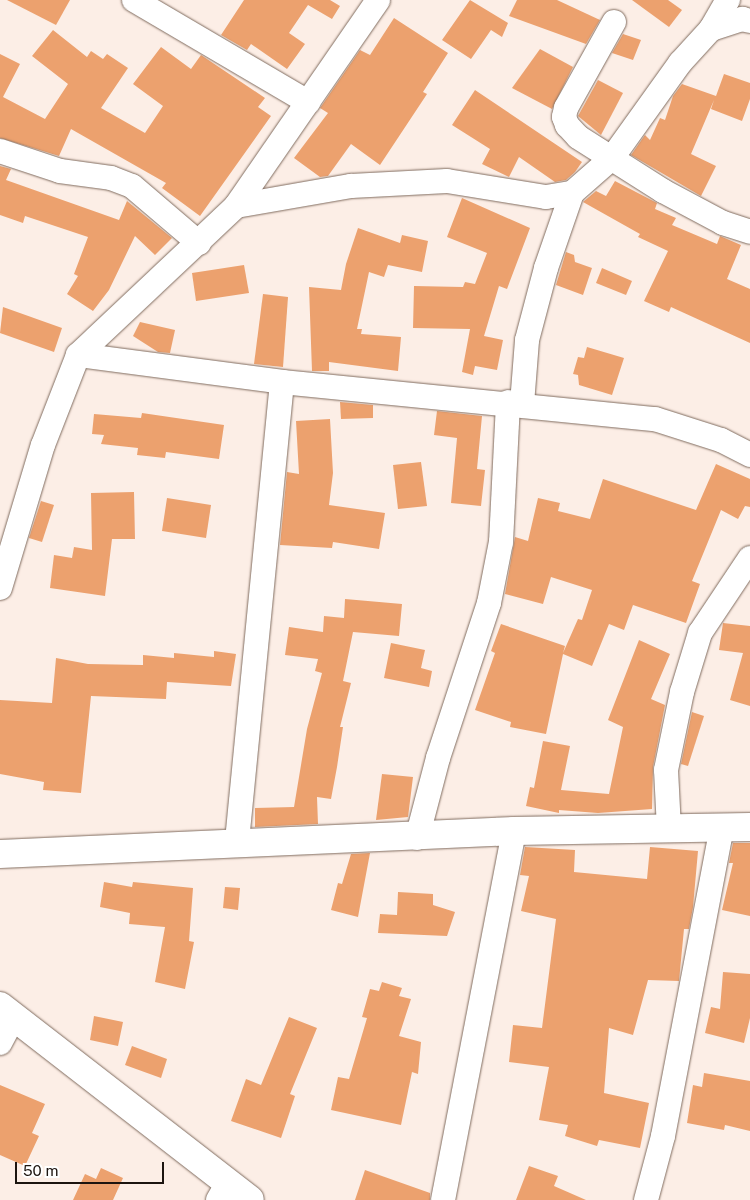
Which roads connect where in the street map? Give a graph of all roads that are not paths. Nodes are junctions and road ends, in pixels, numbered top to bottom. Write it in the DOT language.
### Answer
graph roads {
  1 [pos="134,0"];
  2 [pos="378,0"];
  3 [pos="728,0"];
  4 [pos="750,21"];
  5 [pos="614,22"];
  6 [pos="710,29"];
  7 [pos="308,102"];
  8 [pos="0,152"];
  9 [pos="612,158"];
  10 [pos="572,193"];
  11 [pos="236,206"];
  12 [pos="750,232"];
  13 [pos="199,243"];
  14 [pos="78,355"];
  15 [pos="282,382"];
  16 [pos="515,403"];
  17 [pos="750,455"];
  18 [pos="750,558"];
  19 [pos="0,588"];
  20 [pos="750,826"];
  21 [pos="722,828"];
  22 [pos="668,829"];
  23 [pos="514,831"];
  24 [pos="417,838"];
  25 [pos="237,841"];
  26 [pos="0,854"];
  27 [pos="7,1011"];
  28 [pos="0,1043"];
  29 [pos="223,1192"];
  30 [pos="250,1200"];
  31 [pos="443,1200"];
  32 [pos="646,1200"];
  1 -- 7 [label="street"];
  2 -- 7 [label="street"];
  3 -- 6 [label="street"];
  4 -- 6 [label="street"];
  5 -- 9 [label="street"];
  6 -- 9 [label="street"];
  7 -- 11 [label="street"];
  8 -- 13 [label="street"];
  9 -- 10 [label="street"];
  9 -- 12 [label="street"];
  10 -- 11 [label="street"];
  10 -- 16 [label="street"];
  11 -- 13 [label="street"];
  13 -- 14 [label="street"];
  14 -- 15 [label="street"];
  14 -- 19 [label="street"];
  15 -- 16 [label="street"];
  15 -- 25 [label="street"];
  16 -- 17 [label="street"];
  16 -- 24 [label="street"];
  18 -- 22 [label="street"];
  20 -- 21 [label="street"];
  21 -- 22 [label="street"];
  21 -- 32 [label="street"];
  22 -- 23 [label="street"];
  23 -- 24 [label="street"];
  23 -- 31 [label="street"];
  24 -- 25 [label="street"];
  25 -- 26 [label="street"];
  27 -- 28 [label="street"];
  27 -- 29 [label="street"];
  29 -- 30 [label="street"];
}
